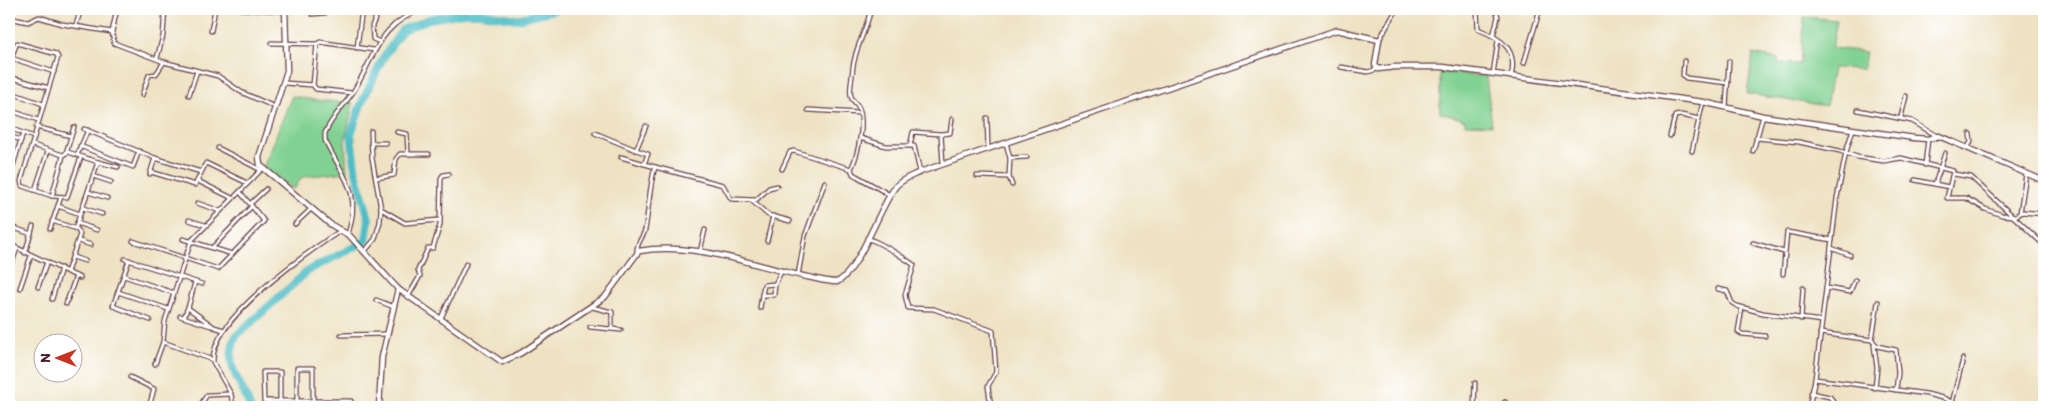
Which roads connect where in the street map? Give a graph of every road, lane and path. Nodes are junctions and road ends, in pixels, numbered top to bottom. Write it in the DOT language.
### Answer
graph roads {
  1 [pos="81,9"];
  2 [pos="117,9"];
  3 [pos="165,9"];
  4 [pos="215,9"];
  5 [pos="241,9"];
  6 [pos="328,9"];
  7 [pos="362,9"];
  8 [pos="387,9"];
  9 [pos="424,9"];
  10 [pos="871,9"];
  11 [pos="1397,9"];
  12 [pos="1477,9"];
  13 [pos="1496,9"];
  14 [pos="1540,9"];
  15 [pos="285,10"];
  16 [pos="312,14"];
  17 [pos="9,18"];
  18 [pos="76,25"];
  19 [pos="112,32"];
  20 [pos="211,32"];
  21 [pos="1493,36"];
  22 [pos="1380,40"];
  23 [pos="1498,40"];
  24 [pos="380,42"];
  25 [pos="271,43"];
  26 [pos="285,44"];
  27 [pos="317,44"];
  28 [pos="357,48"];
  29 [pos="374,50"];
  30 [pos="11,58"];
  31 [pos="157,58"];
  32 [pos="1684,61"];
  33 [pos="1729,61"];
  34 [pos="164,62"];
  35 [pos="9,63"];
  36 [pos="1524,63"];
  37 [pos="1341,67"];
  38 [pos="1377,69"];
  39 [pos="197,71"];
  40 [pos="54,72"];
  41 [pos="1493,75"];
  42 [pos="9,76"];
  43 [pos="1511,77"];
  44 [pos="284,83"];
  45 [pos="1728,84"];
  46 [pos="313,85"];
  47 [pos="48,88"];
  48 [pos="9,92"];
  49 [pos="352,93"];
  50 [pos="142,95"];
  51 [pos="189,96"];
  52 [pos="1906,96"];
  53 [pos="1703,102"];
  54 [pos="43,104"];
  55 [pos="276,107"];
  56 [pos="1726,107"];
  57 [pos="9,110"];
  58 [pos="808,110"];
  59 [pos="1858,110"];
  60 [pos="860,113"];
  61 [pos="1763,116"];
  62 [pos="1901,117"];
  63 [pos="987,118"];
  64 [pos="952,119"];
  65 [pos="1699,119"];
  66 [pos="38,120"];
  67 [pos="646,126"];
  68 [pos="36,127"];
  69 [pos="74,127"];
  70 [pos="9,128"];
  71 [pos="1853,129"];
  72 [pos="371,131"];
  73 [pos="397,132"];
  74 [pos="23,133"];
  75 [pos="596,133"];
  76 [pos="941,134"];
  77 [pos="1970,134"];
  78 [pos="9,136"];
  79 [pos="71,136"];
  80 [pos="1670,136"];
  81 [pos="34,137"];
  82 [pos="1932,137"];
  83 [pos="860,138"];
  84 [pos="1756,138"];
  85 [pos="21,140"];
  86 [pos="1006,142"];
  87 [pos="371,143"];
  88 [pos="386,143"];
  89 [pos="33,145"];
  90 [pos="80,146"];
  91 [pos="910,146"];
  92 [pos="218,148"];
  93 [pos="988,148"];
  94 [pos="1967,149"];
  95 [pos="636,150"];
  96 [pos="48,151"];
  97 [pos="139,151"];
  98 [pos="1692,151"];
  99 [pos="1753,151"];
  100 [pos="1846,152"];
  101 [pos="1945,153"];
  102 [pos="9,154"];
  103 [pos="65,154"];
  104 [pos="408,154"];
  105 [pos="429,154"];
  106 [pos="16,156"];
  107 [pos="79,156"];
  108 [pos="621,157"];
  109 [pos="1027,157"];
  110 [pos="155,158"];
  111 [pos="1010,158"];
  112 [pos="98,162"];
  113 [pos="644,164"];
  114 [pos="943,164"];
  115 [pos="1924,165"];
  116 [pos="118,167"];
  117 [pos="655,167"];
  118 [pos="1939,168"];
  119 [pos="262,169"];
  120 [pos="782,169"];
  121 [pos="851,169"];
  122 [pos="10,172"];
  123 [pos="201,172"];
  124 [pos="920,172"];
  125 [pos="449,174"];
  126 [pos="1954,174"];
  127 [pos="2026,174"];
  128 [pos="93,176"];
  129 [pos="977,176"];
  130 [pos="1009,177"];
  131 [pos="376,178"];
  132 [pos="9,179"];
  133 [pos="1915,180"];
  134 [pos="198,181"];
  135 [pos="2044,181"];
  136 [pos="111,182"];
  137 [pos="825,182"];
  138 [pos="247,183"];
  139 [pos="1012,184"];
  140 [pos="1934,184"];
  141 [pos="777,186"];
  142 [pos="1949,188"];
  143 [pos="35,190"];
  144 [pos="266,190"];
  145 [pos="88,192"];
  146 [pos="240,192"];
  147 [pos="890,195"];
  148 [pos="52,196"];
  149 [pos="61,197"];
  150 [pos="107,198"];
  151 [pos="232,198"];
  152 [pos="752,200"];
  153 [pos="197,203"];
  154 [pos="252,205"];
  155 [pos="58,206"];
  156 [pos="82,208"];
  157 [pos="311,209"];
  158 [pos="381,209"];
  159 [pos="220,211"];
  160 [pos="80,214"];
  161 [pos="102,214"];
  162 [pos="2044,214"];
  163 [pos="2017,215"];
  164 [pos="772,216"];
  165 [pos="190,220"];
  166 [pos="440,220"];
  167 [pos="52,221"];
  168 [pos="790,221"];
  169 [pos="77,223"];
  170 [pos="295,224"];
  171 [pos="206,225"];
  172 [pos="9,226"];
  173 [pos="34,226"];
  174 [pos="50,229"];
  175 [pos="75,229"];
  176 [pos="97,230"];
  177 [pos="705,230"];
  178 [pos="340,231"];
  179 [pos="31,234"];
  180 [pos="349,235"];
  181 [pos="183,238"];
  182 [pos="868,238"];
  183 [pos="1832,240"];
  184 [pos="79,241"];
  185 [pos="191,241"];
  186 [pos="767,241"];
  187 [pos="133,242"];
  188 [pos="1753,243"];
  189 [pos="9,244"];
  190 [pos="91,245"];
  191 [pos="2044,245"];
  192 [pos="212,248"];
  193 [pos="1831,248"];
  194 [pos="18,249"];
  195 [pos="363,250"];
  196 [pos="637,252"];
  197 [pos="700,252"];
  198 [pos="1784,252"];
  199 [pos="25,254"];
  200 [pos="232,254"];
  201 [pos="1850,255"];
  202 [pos="31,256"];
  203 [pos="72,256"];
  204 [pos="184,259"];
  205 [pos="85,261"];
  206 [pos="47,262"];
  207 [pos="10,263"];
  208 [pos="466,264"];
  209 [pos="62,268"];
  210 [pos="9,270"];
  211 [pos="67,272"];
  212 [pos="781,272"];
  213 [pos="1783,274"];
  214 [pos="798,275"];
  215 [pos="124,276"];
  216 [pos="179,277"];
  217 [pos="1854,280"];
  218 [pos="194,282"];
  219 [pos="202,284"];
  220 [pos="775,284"];
  221 [pos="38,286"];
  222 [pos="20,288"];
  223 [pos="1803,288"];
  224 [pos="1826,288"];
  225 [pos="398,289"];
  226 [pos="1718,289"];
  227 [pos="118,292"];
  228 [pos="174,293"];
  229 [pos="762,295"];
  230 [pos="409,296"];
  231 [pos="52,299"];
  232 [pos="376,300"];
  233 [pos="1878,302"];
  234 [pos="66,304"];
  235 [pos="188,307"];
  236 [pos="394,307"];
  237 [pos="592,307"];
  238 [pos="760,308"];
  239 [pos="1742,308"];
  240 [pos="168,309"];
  241 [pos="441,318"];
  242 [pos="1801,319"];
  243 [pos="150,320"];
  244 [pos="1822,321"];
  245 [pos="214,327"];
  246 [pos="590,327"];
  247 [pos="612,329"];
  248 [pos="224,330"];
  249 [pos="621,330"];
  250 [pos="1820,333"];
  251 [pos="387,334"];
  252 [pos="341,335"];
  253 [pos="1765,336"];
  254 [pos="163,342"];
  255 [pos="1873,342"];
  256 [pos="1963,359"];
  257 [pos="213,360"];
  258 [pos="155,364"];
  259 [pos="130,377"];
  260 [pos="1814,379"];
  261 [pos="1475,383"];
  262 [pos="1875,388"];
  263 [pos="1896,390"];
  264 [pos="1811,393"];
  265 [pos="231,394"];
  266 [pos="269,401"];
  267 [pos="280,401"];
  268 [pos="297,401"];
  269 [pos="314,401"];
  270 [pos="351,401"];
  271 [pos="1505,402"];
  272 [pos="1952,403"];
  273 [pos="149,407"];
  274 [pos="199,407"];
  275 [pos="234,407"];
  276 [pos="269,407"];
  277 [pos="297,407"];
  278 [pos="379,407"];
  279 [pos="991,407"];
  280 [pos="1474,407"];
  281 [pos="1500,407"];
  282 [pos="1809,407"];
  283 [pos="1833,407"];
  284 [pos="1960,407"];
  1 -- 18 [label="street"];
  2 -- 19 [label="street"];
  3 -- 31 [label="street"];
  4 -- 20 [label="street"];
  5 -- 15 [label="street"];
  6 -- 16 [label="street"];
  7 -- 28 [label="street"];
  8 -- 24 [label="street"];
  9 -- 24 [label="street"];
  10 -- 60 [label="street"];
  11 -- 22 [label="street"];
  12 -- 21 [label="street"];
  13 -- 21 [label="street"];
  14 -- 36 [label="street"];
  15 -- 26 [label="street"];
  17 -- 18 [label="street"];
  18 -- 19 [label="street"];
  19 -- 31 [label="street"];
  21 -- 23 [label="street"];
  22 -- 38 [label="street"];
  22 -- 86 [label="street"];
  23 -- 41 [label="street"];
  23 -- 43 [label="street"];
  24 -- 29 [label="street"];
  25 -- 26 [label="street"];
  26 -- 27 [label="street"];
  26 -- 44 [label="street"];
  27 -- 28 [label="street"];
  27 -- 46 [label="street"];
  28 -- 29 [label="street"];
  29 -- 49 [label="street"];
  30 -- 35 [label="street"];
  30 -- 40 [label="street"];
  30 -- 40 [label="street"];
  31 -- 34 [label="street"];
  32 -- 45 [label="street"];
  33 -- 45 [label="street"];
  34 -- 39 [label="street"];
  34 -- 50 [label="street"];
  37 -- 38 [label="street"];
  38 -- 41 [label="street"];
  39 -- 51 [label="street"];
  39 -- 55 [label="street"];
  40 -- 47 [label="street"];
  41 -- 43 [label="street"];
  42 -- 47 [label="street"];
  43 -- 53 [label="street"];
  44 -- 46 [label="street"];
  44 -- 55 [label="street"];
  45 -- 56 [label="street"];
  46 -- 49 [label="street"];
  47 -- 54 [label="street"];
  48 -- 54 [label="street"];
  49 -- 180 [label="street"];
  52 -- 62 [label="street"];
  53 -- 56 [label="street"];
  53 -- 65 [label="street"];
  54 -- 66 [label="street"];
  55 -- 119 [label="street"];
  56 -- 61 [label="street"];
  57 -- 66 [label="street"];
  58 -- 60 [label="street"];
  59 -- 62 [label="street"];
  60 -- 83 [label="street"];
  61 -- 71 [label="street"];
  61 -- 84 [label="street"];
  62 -- 82 [label="street"];
  63 -- 93 [label="street"];
  64 -- 76 [label="street"];
  65 -- 80 [label="street"];
  65 -- 98 [label="street"];
  66 -- 68 [label="street"];
  67 -- 95 [label="street"];
  68 -- 79 [label="street"];
  68 -- 81 [label="street"];
  69 -- 79 [label="street"];
  70 -- 74 [label="street"];
  71 -- 82 [label="street"];
  71 -- 100 [label="street"];
  72 -- 87 [label="street"];
  73 -- 104 [label="street"];
  74 -- 81 [label="street"];
  74 -- 85 [label="street"];
  75 -- 95 [label="street"];
  76 -- 91 [label="street"];
  76 -- 114 [label="street"];
  77 -- 94 [label="street"];
  78 -- 85 [label="street"];
  79 -- 103 [label="street"];
  81 -- 89 [label="street"];
  82 -- 94 [label="street"];
  82 -- 115 [label="street"];
  83 -- 91 [label="street"];
  83 -- 121 [label="street"];
  84 -- 99 [label="street"];
  84 -- 100 [label="street"];
  85 -- 106 [label="street"];
  86 -- 93 [label="street"];
  86 -- 111 [label="street"];
  87 -- 88 [label="street"];
  87 -- 131 [label="street"];
  89 -- 96 [label="street"];
  89 -- 143 [label="street"];
  90 -- 97 [label="street"];
  90 -- 97 [label="street"];
  90 -- 107 [label="street"];
  91 -- 124 [label="street"];
  92 -- 119 [label="street"];
  93 -- 114 [label="street"];
  94 -- 127 [label="street"];
  95 -- 113 [label="street"];
  96 -- 103 [label="street"];
  96 -- 143 [label="street"];
  97 -- 110 [label="street"];
  100 -- 115 [label="street"];
  100 -- 183 [label="street"];
  101 -- 118 [label="street"];
  102 -- 106 [label="street"];
  103 -- 107 [label="street"];
  103 -- 148 [label="street"];
  104 -- 105 [label="street"];
  104 -- 131 [label="street"];
  106 -- 122 [label="street"];
  107 -- 112 [label="street"];
  107 -- 149 [label="street"];
  108 -- 113 [label="street"];
  109 -- 111 [label="street"];
  110 -- 123 [label="street"];
  110 -- 134 [label="street"];
  111 -- 130 [label="street"];
  112 -- 116 [label="street"];
  112 -- 128 [label="street"];
  113 -- 117 [label="street"];
  114 -- 124 [label="street"];
  115 -- 118 [label="street"];
  117 -- 152 [label="street"];
  117 -- 196 [label="street"];
  118 -- 126 [label="street"];
  118 -- 140 [label="street"];
  119 -- 138 [label="street"];
  119 -- 157 [label="street"];
  120 -- 121 [label="street"];
  121 -- 147 [label="street"];
  122 -- 132 [label="street"];
  123 -- 134 [label="street"];
  123 -- 138 [label="street"];
  124 -- 147 [label="street"];
  125 -- 166 [label="street"];
  126 -- 142 [label="street"];
  126 -- 163 [label="street"];
  127 -- 135 [label="street"];
  127 -- 163 [label="street"];
  128 -- 136 [label="street"];
  128 -- 145 [label="street"];
  129 -- 130 [label="street"];
  130 -- 139 [label="street"];
  131 -- 158 [label="street"];
  133 -- 140 [label="street"];
  134 -- 151 [label="street"];
  137 -- 214 [label="street"];
  138 -- 146 [label="street"];
  140 -- 142 [label="street"];
  141 -- 152 [label="street"];
  142 -- 163 [label="street"];
  143 -- 148 [label="street"];
  144 -- 154 [label="street"];
  145 -- 150 [label="street"];
  145 -- 156 [label="street"];
  146 -- 151 [label="street"];
  146 -- 154 [label="street"];
  147 -- 182 [label="street"];
  148 -- 149 [label="street"];
  149 -- 155 [label="street"];
  151 -- 159 [label="street"];
  152 -- 164 [label="street"];
  153 -- 159 [label="street"];
  154 -- 192 [label="street"];
  154 -- 200 [label="street"];
  155 -- 160 [label="street"];
  155 -- 167 [label="street"];
  156 -- 160 [label="street"];
  156 -- 161 [label="street"];
  157 -- 170 [label="street"];
  157 -- 178 [label="street"];
  158 -- 166 [label="street"];
  158 -- 195 [label="street"];
  159 -- 171 [label="street"];
  160 -- 169 [label="street"];
  162 -- 163 [label="street"];
  163 -- 191 [label="street"];
  164 -- 168 [label="street"];
  164 -- 186 [label="street"];
  165 -- 171 [label="street"];
  166 -- 230 [label="street"];
  167 -- 174 [label="street"];
  167 -- 175 [label="street"];
  169 -- 175 [label="street"];
  169 -- 176 [label="street"];
  171 -- 185 [label="street"];
  172 -- 179 [label="street"];
  173 -- 179 [label="street"];
  175 -- 184 [label="street"];
  177 -- 197 [label="street"];
  178 -- 180 [label="street"];
  178 -- 248 [label="street"];
  179 -- 199 [label="street"];
  180 -- 195 [label="street"];
  181 -- 185 [label="street"];
  182 -- 214 [label="street"];
  182 -- 279 [label="street"];
  183 -- 193 [label="street"];
  183 -- 198 [label="street"];
  184 -- 190 [label="street"];
  184 -- 203 [label="street"];
  185 -- 192 [label="street"];
  185 -- 204 [label="street"];
  187 -- 204 [label="street"];
  188 -- 198 [label="street"];
  189 -- 194 [label="street"];
  192 -- 200 [label="street"];
  193 -- 201 [label="street"];
  193 -- 224 [label="street"];
  194 -- 199 [label="street"];
  194 -- 207 [label="street"];
  195 -- 225 [label="street"];
  196 -- 197 [label="street"];
  196 -- 237 [label="street"];
  197 -- 212 [label="street"];
  198 -- 213 [label="street"];
  199 -- 202 [label="street"];
  200 -- 204 [label="street"];
  202 -- 206 [label="street"];
  202 -- 222 [label="street"];
  203 -- 205 [label="street"];
  203 -- 211 [label="street"];
  204 -- 216 [label="street"];
  206 -- 209 [label="street"];
  206 -- 221 [label="street"];
  207 -- 210 [label="street"];
  208 -- 241 [label="street"];
  209 -- 211 [label="street"];
  209 -- 231 [label="street"];
  211 -- 234 [label="street"];
  212 -- 214 [label="street"];
  212 -- 220 [label="street"];
  215 -- 216 [label="street"];
  215 -- 227 [label="street"];
  215 -- 228 [label="street"];
  216 -- 218 [label="street"];
  216 -- 228 [label="street"];
  217 -- 224 [label="street"];
  218 -- 219 [label="street"];
  218 -- 235 [label="street"];
  220 -- 229 [label="street"];
  220 -- 229 [label="street"];
  223 -- 242 [label="street"];
  224 -- 244 [label="street"];
  225 -- 230 [label="street"];
  225 -- 236 [label="street"];
  226 -- 239 [label="street"];
  227 -- 240 [label="street"];
  227 -- 243 [label="street"];
  228 -- 240 [label="street"];
  229 -- 238 [label="street"];
  230 -- 241 [label="street"];
  232 -- 236 [label="street"];
  233 -- 255 [label="street"];
  235 -- 245 [label="street"];
  235 -- 245 [label="street"];
  236 -- 251 [label="street"];
  237 -- 241 [label="street"];
  237 -- 247 [label="street"];
  239 -- 242 [label="street"];
  239 -- 253 [label="street"];
  240 -- 254 [label="street"];
  242 -- 244 [label="street"];
  244 -- 250 [label="street"];
  245 -- 248 [label="street"];
  246 -- 247 [label="street"];
  247 -- 249 [label="street"];
  248 -- 257 [label="street"];
  250 -- 255 [label="street"];
  250 -- 260 [label="street"];
  251 -- 252 [label="street"];
  251 -- 278 [label="street"];
  254 -- 257 [label="street"];
  254 -- 258 [label="street"];
  255 -- 262 [label="street"];
  255 -- 263 [label="street"];
  256 -- 272 [label="street"];
  257 -- 265 [label="street"];
  259 -- 273 [label="street"];
  260 -- 262 [label="street"];
  260 -- 264 [label="street"];
  261 -- 280 [label="street"];
  262 -- 263 [label="street"];
  263 -- 272 [label="street"];
  264 -- 282 [label="street"];
  264 -- 283 [label="street"];
  265 -- 274 [label="street"];
  265 -- 275 [label="street"];
  266 -- 267 [label="street"];
  266 -- 267 [label="street"];
  266 -- 276 [label="street"];
  267 -- 268 [label="street"];
  268 -- 269 [label="street"];
  268 -- 269 [label="street"];
  268 -- 277 [label="street"];
  269 -- 270 [label="street"];
  271 -- 281 [label="street"];
  272 -- 284 [label="street"];
}
